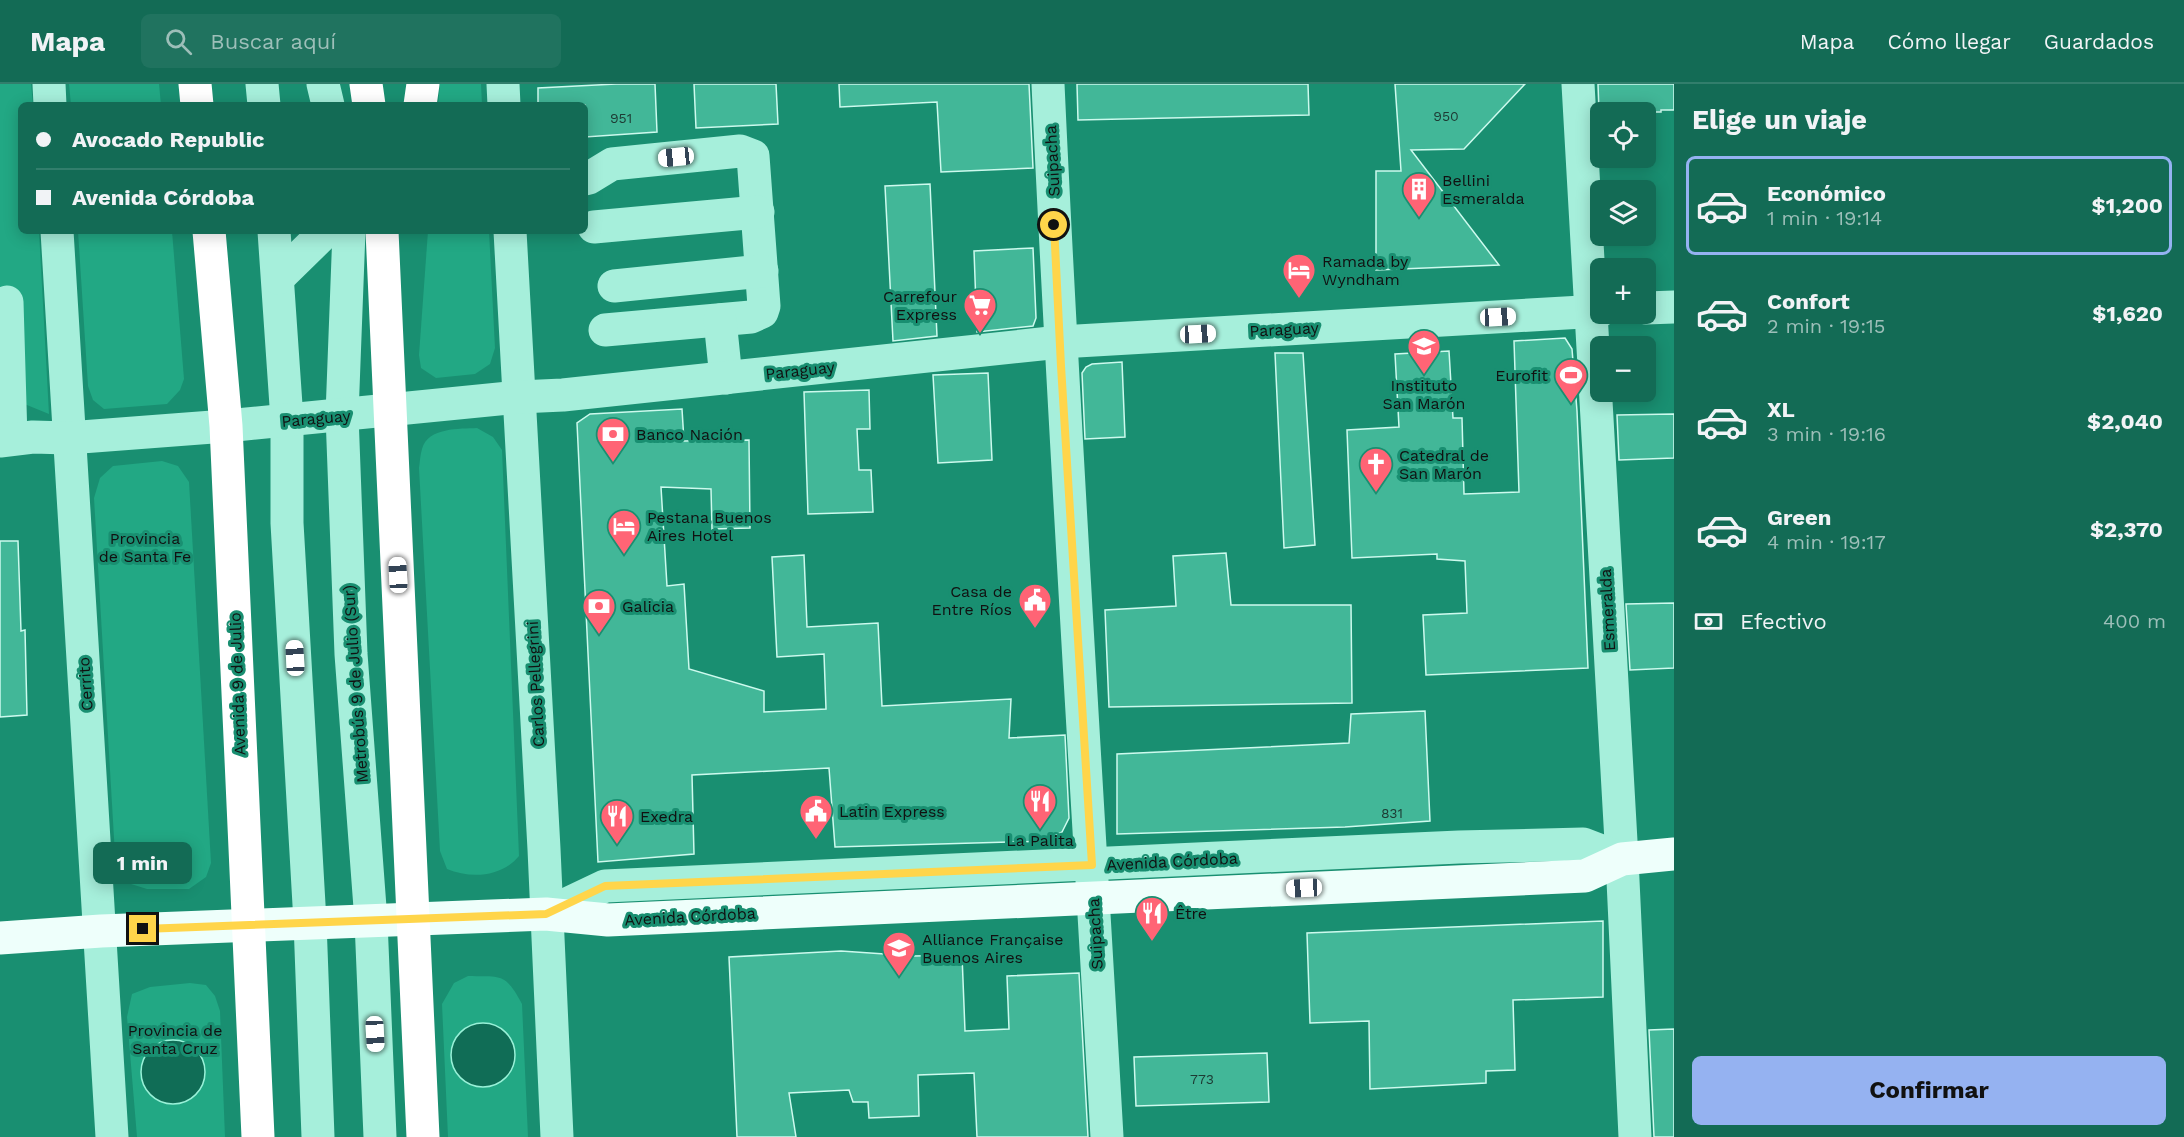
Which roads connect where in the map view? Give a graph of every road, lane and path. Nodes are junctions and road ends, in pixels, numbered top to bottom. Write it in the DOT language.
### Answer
graph roads {
  1 [pos="49,84"];
  2 [pos="195,84"];
  3 [pos="262,84"];
  4 [pos="323,84"];
  5 [pos="366,84"];
  6 [pos="423,84"];
  7 [pos="503,84"];
  8 [pos="1048,84"];
  9 [pos="1578,84"];
  10 [pos="50,102"];
  11 [pos="197,102"];
  12 [pos="264,102"];
  13 [pos="327,102"];
  14 [pos="369,102"];
  15 [pos="420,102"];
  16 [pos="504,102"];
  17 [pos="588,178"];
  18 [pos="758,212"];
  19 [pos="594,227"];
  20 [pos="57,234"];
  21 [pos="209,234"];
  22 [pos="274,234"];
  23 [pos="323,234"];
  24 [pos="349,234"];
  25 [pos="382,234"];
  26 [pos="510,234"];
  27 [pos="1591,258"];
  28 [pos="762,271"];
  29 [pos="278,278"];
  30 [pos="614,286"];
  31 [pos="7,302"];
  32 [pos="1674,307"];
  33 [pos="1656,308"];
  34 [pos="1590,311"];
  35 [pos="720,320"];
  36 [pos="1596,324"];
  37 [pos="605,330"];
  38 [pos="1060,342"];
  39 [pos="726,378"];
  40 [pos="519,398"];
  41 [pos="391,410"];
  42 [pos="342,415"];
  43 [pos="287,420"];
  44 [pos="226,426"];
  45 [pos="68,438"];
  46 [pos="6,440"];
  47 [pos="1674,854"];
  48 [pos="1622,860"];
  49 [pos="1092,865"];
  50 [pos="1093,897"];
  51 [pos="546,914"];
  52 [pos="414,920"];
  53 [pos="371,921"];
  54 [pos="310,922"];
  55 [pos="247,925"];
  56 [pos="102,931"];
  57 [pos="56,933"];
  58 [pos="0,934"];
  59 [pos="0,939"];
  60 [pos="112,1137"];
  61 [pos="258,1137"];
  62 [pos="318,1137"];
  63 [pos="380,1137"];
  64 [pos="423,1137"];
  65 [pos="557,1137"];
  66 [pos="1107,1137"];
  67 [pos="1635,1137"];
  1 -- 10 [label="street"];
  2 -- 11 [label="highway"];
  3 -- 12 [label="street"];
  4 -- 13 [label="street"];
  5 -- 14 [label="highway"];
  6 -- 15 [label="highway"];
  7 -- 16 [label="street"];
  8 -- 38 [label="street, Suipacha"];
  9 -- 27 [label="street, Esmeralda"];
  17 -- 18 [label="street"];
  18 -- 19 [label="street"];
  18 -- 28 [label="street"];
  20 -- 45 [label="street, Cerrito"];
  21 -- 44 [label="highway, Avenida 9 de Julio"];
  22 -- 29 [label="street"];
  23 -- 29 [label="street"];
  24 -- 42 [label="street, Metrobús 9 de Julio (Sur)"];
  25 -- 41 [label="highway"];
  26 -- 40 [label="street, Carlos Pellegrini"];
  28 -- 30 [label="street"];
  28 -- 35 [label="street"];
  29 -- 43 [label="street"];
  31 -- 46 [label="street"];
  32 -- 33 [label="street"];
  34 -- 38 [label="street, Paraguay"];
  35 -- 37 [label="street"];
  35 -- 39 [label="street"];
  36 -- 48 [label="street, Esmeralda"];
  38 -- 39 [label="street, Paraguay"];
  38 -- 49 [label="street, Suipacha"];
  39 -- 40 [label="street, Paraguay"];
  40 -- 41 [label="street, Paraguay"];
  40 -- 51 [label="street, Carlos Pellegrini"];
  41 -- 42 [label="street, Paraguay"];
  41 -- 52 [label="highway"];
  42 -- 43 [label="street, Paraguay"];
  42 -- 53 [label="street, Metrobús 9 de Julio (Sur)"];
  43 -- 44 [label="street, Paraguay"];
  43 -- 54 [label="street"];
  44 -- 45 [label="street, Paraguay"];
  44 -- 55 [label="highway, Avenida 9 de Julio"];
  45 -- 46 [label="street, Paraguay"];
  45 -- 56 [label="street, Cerrito"];
  47 -- 48 [label="main road, Avenida Córdoba"];
  48 -- 49 [label="street, Avenida Córdoba"];
  48 -- 50 [label="main road, Avenida Córdoba"];
  48 -- 67 [label="street, Esmeralda"];
  49 -- 50 [label="street, Suipacha"];
  49 -- 51 [label="street, Avenida Córdoba"];
  50 -- 51 [label="main road, Avenida Córdoba"];
  50 -- 66 [label="street, Suipacha"];
  51 -- 52 [label="main road, Avenida Córdoba"];
  51 -- 65 [label="street, Carlos Pellegrini"];
  52 -- 53 [label="main road, Avenida Córdoba"];
  52 -- 64 [label="highway"];
  53 -- 54 [label="main road, Avenida Córdoba"];
  53 -- 63 [label="street, Metrobús 9 de Julio (Sur)"];
  54 -- 55 [label="main road, Avenida Córdoba"];
  54 -- 62 [label="street"];
  55 -- 56 [label="main road, Avenida Córdoba"];
  55 -- 61 [label="highway, Avenida 9 de Julio"];
  56 -- 57 [label="main road, Avenida Córdoba"];
  56 -- 60 [label="street, Cerrito"];
  57 -- 58 [label="street, Avenida Córdoba"];
  57 -- 59 [label="main road, Avenida Córdoba"];
}
